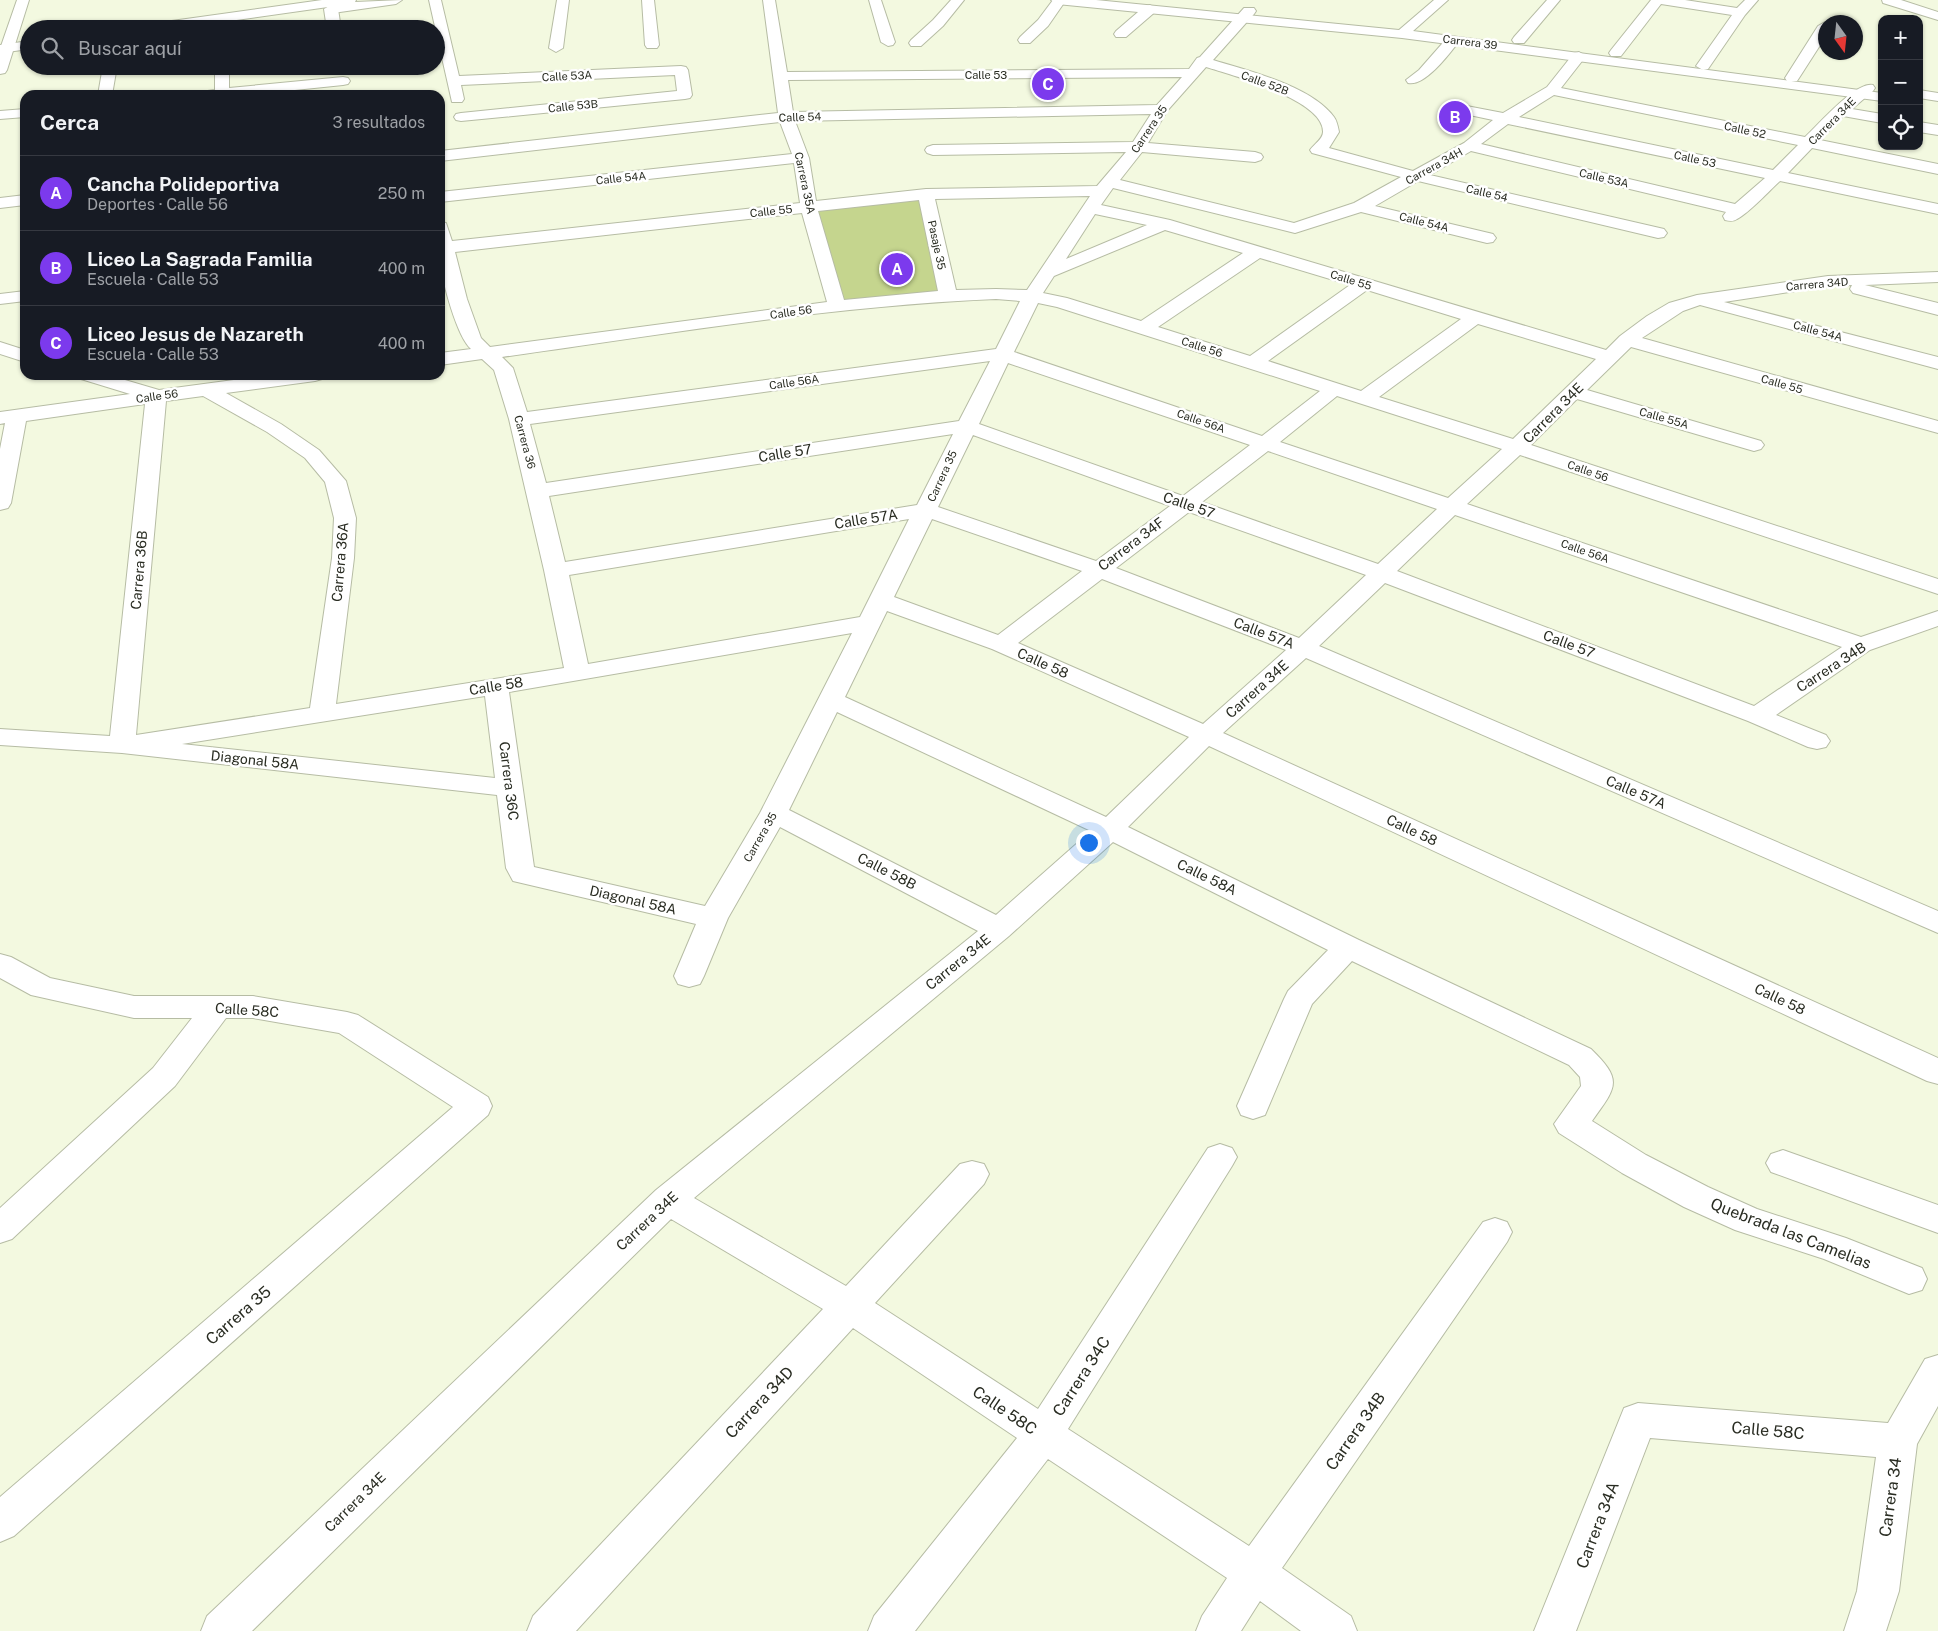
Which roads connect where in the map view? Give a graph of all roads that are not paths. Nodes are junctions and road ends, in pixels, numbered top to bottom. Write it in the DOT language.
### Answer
graph roads {
  1 [pos="23,0"];
  2 [pos="350,0"];
  3 [pos="396,0"];
  4 [pos="435,0"];
  5 [pos="563,0"];
  6 [pos="648,0"];
  7 [pos="770,0"];
  8 [pos="876,0"];
  9 [pos="958,0"];
  10 [pos="1059,0"];
  11 [pos="1137,0"];
  12 [pos="1442,0"];
  13 [pos="1554,0"];
  14 [pos="1659,0"];
  15 [pos="1752,0"];
  16 [pos="1888,0"];
  17 [pos="1938,5"];
  18 [pos="331,9"];
  19 [pos="1150,9"];
  20 [pos="1924,11"];
  21 [pos="1740,12"];
  22 [pos="1246,14"];
  23 [pos="1938,16"];
  24 [pos="207,20"];
  25 [pos="260,20"];
  26 [pos="333,20"];
  27 [pos="440,20"];
  28 [pos="1406,30"];
  29 [pos="1121,34"];
  30 [pos="1818,37"];
  31 [pos="1025,40"];
  32 [pos="1453,40"];
  33 [pos="1518,40"];
  34 [pos="888,42"];
  35 [pos="916,43"];
  36 [pos="445,44"];
  37 [pos="652,46"];
  38 [pos="20,47"];
  39 [pos="556,48"];
  40 [pos="3,51"];
  41 [pos="20,51"];
  42 [pos="1616,53"];
  43 [pos="1579,56"];
  44 [pos="1703,66"];
  45 [pos="1197,67"];
  46 [pos="0,70"];
  47 [pos="108,75"];
  48 [pos="222,75"];
  49 [pos="342,75"];
  50 [pos="781,76"];
  51 [pos="1792,78"];
  52 [pos="1413,80"];
  53 [pos="344,88"];
  54 [pos="455,88"];
  55 [pos="598,89"];
  56 [pos="106,90"];
  57 [pos="222,90"];
  58 [pos="295,90"];
  59 [pos="1552,90"];
  60 [pos="1869,91"];
  61 [pos="445,93"];
  62 [pos="685,95"];
  63 [pos="1923,95"];
  64 [pos="1938,97"];
  65 [pos="627,101"];
  66 [pos="1923,102"];
  67 [pos="1938,104"];
  68 [pos="1451,107"];
  69 [pos="1161,110"];
  70 [pos="1840,111"];
  71 [pos="20,113"];
  72 [pos="0,115"];
  73 [pos="461,117"];
  74 [pos="786,117"];
  75 [pos="1506,118"];
  76 [pos="1878,118"];
  77 [pos="1923,128"];
  78 [pos="1938,130"];
  79 [pos="641,133"];
  80 [pos="1809,143"];
  81 [pos="1469,146"];
  82 [pos="1138,147"];
  83 [pos="933,150"];
  84 [pos="1318,150"];
  85 [pos="469,152"];
  86 [pos="445,155"];
  87 [pos="801,158"];
  88 [pos="1255,158"];
  89 [pos="1938,169"];
  90 [pos="1415,176"];
  91 [pos="1776,176"];
  92 [pos="926,194"];
  93 [pos="1101,194"];
  94 [pos="445,197"];
  95 [pos="20,201"];
  96 [pos="0,203"];
  97 [pos="809,206"];
  98 [pos="1360,207"];
  99 [pos="1938,209"];
  100 [pos="1735,213"];
  101 [pos="1164,224"];
  102 [pos="1294,228"];
  103 [pos="1658,234"];
  104 [pos="1487,238"];
  105 [pos="445,248"];
  106 [pos="1257,252"];
  107 [pos="445,270"];
  108 [pos="1049,272"];
  109 [pos="1938,277"];
  110 [pos="1828,281"];
  111 [pos="1364,284"];
  112 [pos="20,296"];
  113 [pos="948,296"];
  114 [pos="1032,296"];
  115 [pos="0,298"];
  116 [pos="449,300"];
  117 [pos="1697,300"];
  118 [pos="837,306"];
  119 [pos="1938,309"];
  120 [pos="1476,317"];
  121 [pos="1144,328"];
  122 [pos="0,348"];
  123 [pos="1618,348"];
  124 [pos="487,352"];
  125 [pos="20,353"];
  126 [pos="20,354"];
  127 [pos="1001,354"];
  128 [pos="0,357"];
  129 [pos="445,358"];
  130 [pos="1253,363"];
  131 [pos="1938,363"];
  132 [pos="104,380"];
  133 [pos="275,380"];
  134 [pos="204,389"];
  135 [pos="1334,389"];
  136 [pos="1574,392"];
  137 [pos="156,396"];
  138 [pos="1364,398"];
  139 [pos="9,416"];
  140 [pos="520,419"];
  141 [pos="966,426"];
  142 [pos="1938,427"];
  143 [pos="1266,443"];
  144 [pos="1754,445"];
  145 [pos="1518,447"];
  146 [pos="537,491"];
  147 [pos="0,503"];
  148 [pos="1184,503"];
  149 [pos="1452,506"];
  150 [pos="926,510"];
  151 [pos="1098,569"];
  152 [pos="556,570"];
  153 [pos="1381,573"];
  154 [pos="1938,587"];
  155 [pos="880,600"];
  156 [pos="1938,618"];
  157 [pos="868,623"];
  158 [pos="1001,644"];
  159 [pos="1861,644"];
  160 [pos="1303,648"];
  161 [pos="577,673"];
  162 [pos="496,687"];
  163 [pos="831,700"];
  164 [pos="322,714"];
  165 [pos="1757,716"];
  166 [pos="1206,735"];
  167 [pos="0,737"];
  168 [pos="1817,742"];
  169 [pos="122,745"];
  170 [pos="510,788"];
  171 [pos="774,813"];
  172 [pos="1110,829"];
  173 [pos="523,874"];
  174 [pos="713,918"];
  175 [pos="1938,923"];
  176 [pos="1000,929"];
  177 [pos="1348,947"];
  178 [pos="0,965"];
  179 [pos="689,976"];
  180 [pos="218,1007"];
  181 [pos="1938,1072"];
  182 [pos="476,1106"];
  183 [pos="1253,1106"];
  184 [pos="1571,1124"];
  185 [pos="1220,1157"];
  186 [pos="1783,1163"];
  187 [pos="972,1174"];
  188 [pos="668,1200"];
  189 [pos="1938,1219"];
  190 [pos="0,1229"];
  191 [pos="1495,1232"];
  192 [pos="1909,1279"];
  193 [pos="849,1306"];
  194 [pos="1938,1371"];
  195 [pos="1638,1420"];
  196 [pos="1043,1435"];
  197 [pos="1898,1441"];
  198 [pos="0,1523"];
  199 [pos="1254,1573"];
  200 [pos="222,1631"];
  201 [pos="548,1631"];
  202 [pos="889,1631"];
  203 [pos="1217,1631"];
  204 [pos="1336,1631"];
  205 [pos="1555,1631"];
  206 [pos="1865,1631"];
  1 -- 40 [label="street"];
  2 -- 24 [label="street"];
  3 -- 18 [label="street"];
  4 -- 27 [label="street"];
  5 -- 39 [label="street"];
  6 -- 37 [label="street"];
  7 -- 50 [label="street, Carrera 35A"];
  8 -- 34 [label="street"];
  9 -- 35 [label="street"];
  10 -- 19 [label="street, Carrera 39"];
  10 -- 31 [label="street"];
  11 -- 22 [label="street, Carrera 39"];
  12 -- 28 [label="street"];
  13 -- 33 [label="street"];
  14 -- 21 [label="street"];
  14 -- 42 [label="street"];
  15 -- 21 [label="street"];
  16 -- 20 [label="street"];
  17 -- 20 [label="street"];
  18 -- 25 [label="street"];
  18 -- 26 [label="street"];
  19 -- 22 [label="street, Carrera 39"];
  19 -- 29 [label="street"];
  20 -- 23 [label="street"];
  21 -- 44 [label="street"];
  22 -- 28 [label="street, Carrera 39"];
  22 -- 45 [label="street, Carrera 35"];
  28 -- 32 [label="street, Carrera 39"];
  28 -- 33 [label="street, Carrera 39"];
  30 -- 51 [label="street"];
  32 -- 43 [label="street, Carrera 39"];
  32 -- 52 [label="street"];
  33 -- 42 [label="street, Carrera 39"];
  36 -- 54 [label="street"];
  38 -- 40 [label="street"];
  40 -- 41 [label="street"];
  40 -- 46 [label="street"];
  42 -- 44 [label="street, Carrera 39"];
  43 -- 59 [label="street, Carrera 34H"];
  43 -- 60 [label="street, Carrera 39"];
  44 -- 51 [label="street, Carrera 39"];
  45 -- 50 [label="street, Calle 53"];
  45 -- 69 [label="street, Carrera 35"];
  45 -- 84 [label="street, Calle 52B"];
  47 -- 56 [label="street"];
  48 -- 57 [label="street"];
  49 -- 53 [label="street"];
  50 -- 74 [label="street, Carrera 35A"];
  51 -- 60 [label="street, Carrera 39"];
  53 -- 58 [label="street"];
  54 -- 55 [label="street, Calle 53A"];
  54 -- 61 [label="street, Calle 53A"];
  54 -- 73 [label="street"];
  55 -- 62 [label="street, Calle 53A"];
  55 -- 65 [label="street, Calle 53B"];
  55 -- 73 [label="street, Calle 53B"];
  59 -- 75 [label="street, Carrera 34H"];
  59 -- 80 [label="street, Calle 52"];
  60 -- 70 [label="street, Carrera 34E"];
  62 -- 65 [label="street, Calle 53B"];
  63 -- 64 [label="street"];
  65 -- 79 [label="street"];
  66 -- 67 [label="street"];
  68 -- 75 [label="street, Calle 53"];
  69 -- 74 [label="street, Calle 54"];
  69 -- 82 [label="street, Carrera 35"];
  70 -- 76 [label="street"];
  70 -- 80 [label="street, Carrera 34E"];
  71 -- 72 [label="street"];
  73 -- 85 [label="street"];
  74 -- 79 [label="street, Calle 54"];
  74 -- 87 [label="street, Carrera 35A"];
  75 -- 81 [label="street, Carrera 34H"];
  75 -- 91 [label="street, Calle 53"];
  77 -- 78 [label="street"];
  79 -- 85 [label="street, Calle 54"];
  80 -- 89 [label="street, Calle 52"];
  80 -- 91 [label="street, Carrera 34E"];
  81 -- 90 [label="street, Carrera 34H"];
  81 -- 100 [label="street, Calle 53A"];
  82 -- 83 [label="street"];
  82 -- 88 [label="street"];
  82 -- 93 [label="street, Carrera 35"];
  84 -- 90 [label="street, Calle 54"];
  85 -- 86 [label="street, Calle 54"];
  87 -- 94 [label="street, Calle 54A"];
  87 -- 97 [label="street, Carrera 35A"];
  90 -- 98 [label="street, Carrera 34H"];
  90 -- 103 [label="street, Calle 54"];
  91 -- 99 [label="street, Calle 53"];
  91 -- 100 [label="street, Carrera 34E"];
  92 -- 93 [label="street, Calle 55"];
  92 -- 97 [label="street, Calle 55"];
  92 -- 113 [label="street, Pasaje 35"];
  93 -- 101 [label="street, Calle 55"];
  93 -- 102 [label="street, Calle 55"];
  93 -- 108 [label="street, Carrera 35"];
  95 -- 96 [label="street"];
  97 -- 105 [label="street, Calle 55"];
  97 -- 118 [label="street, Carrera 35A"];
  98 -- 102 [label="street, Carrera 34H"];
  98 -- 104 [label="street, Calle 54A"];
  101 -- 106 [label="street, Calle 55"];
  101 -- 108 [label="street"];
  106 -- 111 [label="street, Calle 55"];
  106 -- 121 [label="street"];
  107 -- 116 [label="street, Carrera 36"];
  108 -- 114 [label="street, Carrera 35"];
  109 -- 110 [label="street, Carrera 34D"];
  110 -- 117 [label="street, Carrera 34D"];
  110 -- 119 [label="street"];
  111 -- 120 [label="street, Calle 55"];
  111 -- 130 [label="street"];
  112 -- 115 [label="street"];
  113 -- 114 [label="street, Calle 56"];
  113 -- 118 [label="street, Calle 56"];
  114 -- 121 [label="street, Calle 56"];
  114 -- 127 [label="street, Carrera 35"];
  116 -- 124 [label="street, Carrera 36"];
  117 -- 123 [label="street, Carrera 34E"];
  117 -- 131 [label="street, Calle 54A"];
  118 -- 124 [label="street, Calle 56"];
  120 -- 123 [label="street, Calle 55"];
  120 -- 138 [label="street"];
  121 -- 130 [label="street, Calle 56"];
  122 -- 125 [label="street"];
  123 -- 136 [label="street, Carrera 34E"];
  123 -- 142 [label="street, Calle 55"];
  124 -- 129 [label="street, Calle 56"];
  124 -- 140 [label="street, Carrera 36"];
  126 -- 128 [label="street"];
  127 -- 140 [label="street, Calle 56A"];
  127 -- 141 [label="street, Carrera 35"];
  127 -- 143 [label="street, Calle 56A"];
  130 -- 135 [label="street, Calle 56"];
  132 -- 137 [label="street"];
  133 -- 134 [label="street, Calle 56"];
  134 -- 137 [label="street, Calle 56"];
  134 -- 164 [label="street, Carrera 36A"];
  135 -- 138 [label="street, Calle 56"];
  135 -- 143 [label="street, Carrera 34F"];
  136 -- 144 [label="street, Calle 55A"];
  136 -- 145 [label="street, Carrera 34E"];
  137 -- 139 [label="street, Calle 56"];
  137 -- 169 [label="street, Carrera 36B"];
  138 -- 145 [label="street, Calle 56"];
  139 -- 147 [label="street"];
  140 -- 146 [label="street, Carrera 36"];
  141 -- 146 [label="street, Calle 57"];
  141 -- 148 [label="street, Calle 57"];
  141 -- 150 [label="street, Carrera 35"];
  143 -- 148 [label="street, Carrera 34F"];
  143 -- 149 [label="street, Calle 56A"];
  145 -- 149 [label="street, Carrera 34E"];
  145 -- 154 [label="street, Calle 56"];
  146 -- 152 [label="street, Carrera 36"];
  148 -- 151 [label="street, Carrera 34F"];
  148 -- 153 [label="street, Calle 57"];
  149 -- 153 [label="street, Carrera 34E"];
  149 -- 159 [label="street, Calle 56A"];
  150 -- 151 [label="street, Calle 57A"];
  150 -- 152 [label="street, Calle 57A"];
  150 -- 155 [label="street, Carrera 35"];
  151 -- 158 [label="street, Carrera 34F"];
  151 -- 160 [label="street, Calle 57A"];
  152 -- 161 [label="street, Carrera 36"];
  153 -- 160 [label="street, Carrera 34E"];
  153 -- 165 [label="street, Calle 57"];
  155 -- 157 [label="street, Carrera 35"];
  155 -- 158 [label="street, Calle 58"];
  156 -- 159 [label="street, Carrera 34B"];
  157 -- 161 [label="street, Calle 58"];
  157 -- 163 [label="street, Carrera 35"];
  158 -- 166 [label="street, Calle 58"];
  159 -- 165 [label="street, Carrera 34B"];
  160 -- 166 [label="street, Carrera 34E"];
  160 -- 175 [label="street, Calle 57A"];
  161 -- 162 [label="street, Calle 58"];
  162 -- 164 [label="street, Calle 58"];
  162 -- 170 [label="street, Carrera 36C"];
  163 -- 171 [label="street, Carrera 35"];
  163 -- 172 [label="street, Calle 58A"];
  164 -- 169 [label="street, Calle 58"];
  165 -- 168 [label="street, Calle 57"];
  166 -- 172 [label="street, Carrera 34E"];
  166 -- 181 [label="street, Calle 58"];
  167 -- 169 [label="street, Diagonal 58A"];
  169 -- 170 [label="street, Diagonal 58A"];
  170 -- 173 [label="street, Carrera 36C"];
  171 -- 174 [label="street, Carrera 35"];
  171 -- 176 [label="street, Calle 58B"];
  172 -- 176 [label="street, Carrera 34E"];
  172 -- 177 [label="street, Calle 58A"];
  173 -- 174 [label="street, Diagonal 58A"];
  174 -- 179 [label="street, Carrera 35"];
  176 -- 188 [label="street, Carrera 34E"];
  177 -- 183 [label="street"];
  177 -- 184 [label="street, Calle 58A"];
  178 -- 180 [label="street, Calle 58C"];
  180 -- 182 [label="street, Calle 58C"];
  180 -- 190 [label="street"];
  182 -- 198 [label="street, Carrera 35"];
  184 -- 192 [label="street, Quebrada las Camelias"];
  185 -- 196 [label="street, Carrera 34C"];
  186 -- 189 [label="street"];
  187 -- 193 [label="street, Carrera 34D"];
  188 -- 193 [label="street, Calle 58C"];
  188 -- 200 [label="street, Carrera 34E"];
  191 -- 199 [label="street, Carrera 34B"];
  193 -- 196 [label="street, Calle 58C"];
  193 -- 201 [label="street, Carrera 34D"];
  194 -- 197 [label="street, Carrera 34"];
  195 -- 197 [label="street, Calle 58C"];
  195 -- 205 [label="street, Carrera 34A"];
  196 -- 199 [label="street, Calle 58C"];
  196 -- 202 [label="street, Carrera 34C"];
  197 -- 206 [label="street, Carrera 34"];
  199 -- 203 [label="street, Carrera 34B"];
  199 -- 204 [label="street, Calle 58C"];
}
